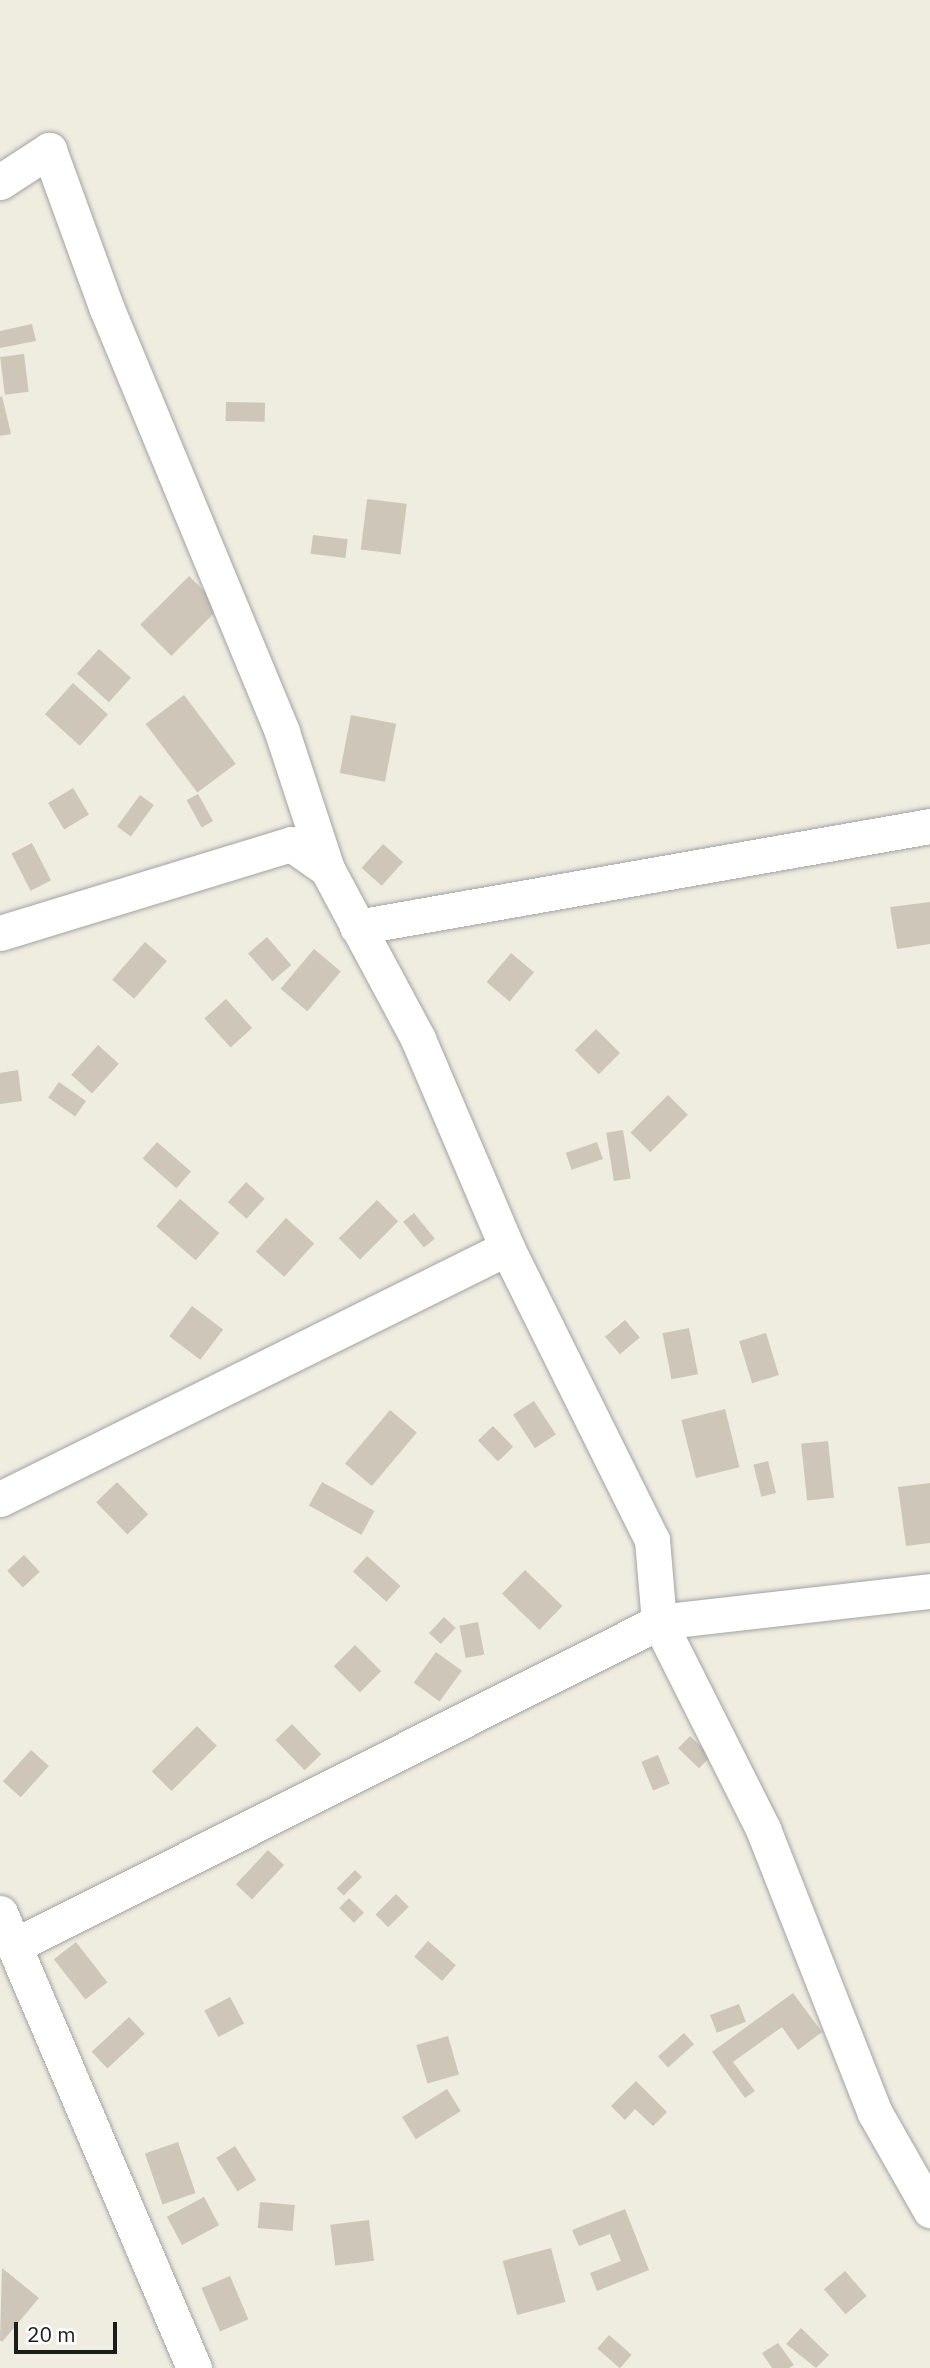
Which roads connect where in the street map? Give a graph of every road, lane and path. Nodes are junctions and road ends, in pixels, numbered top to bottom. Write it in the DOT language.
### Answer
graph roads {
  1 [pos="0,182"];
  2 [pos="930,825"];
  3 [pos="327,869"];
  4 [pos="357,927"];
  5 [pos="0,933"];
  6 [pos="507,1248"];
  7 [pos="0,1499"];
  8 [pos="930,1591"];
  9 [pos="659,1622"];
  10 [pos="0,1913"];
  11 [pos="14,1946"];
  12 [pos="930,2210"];
  13 [pos="194,2368"];
  1 -- 3 [label="street"];
  2 -- 4 [label="street"];
  3 -- 4 [label="street"];
  3 -- 5 [label="street"];
  4 -- 6 [label="street"];
  6 -- 7 [label="street"];
  6 -- 9 [label="street"];
  8 -- 9 [label="street"];
  9 -- 11 [label="street"];
  9 -- 12 [label="street"];
  10 -- 11 [label="street"];
  11 -- 13 [label="street"];
}
